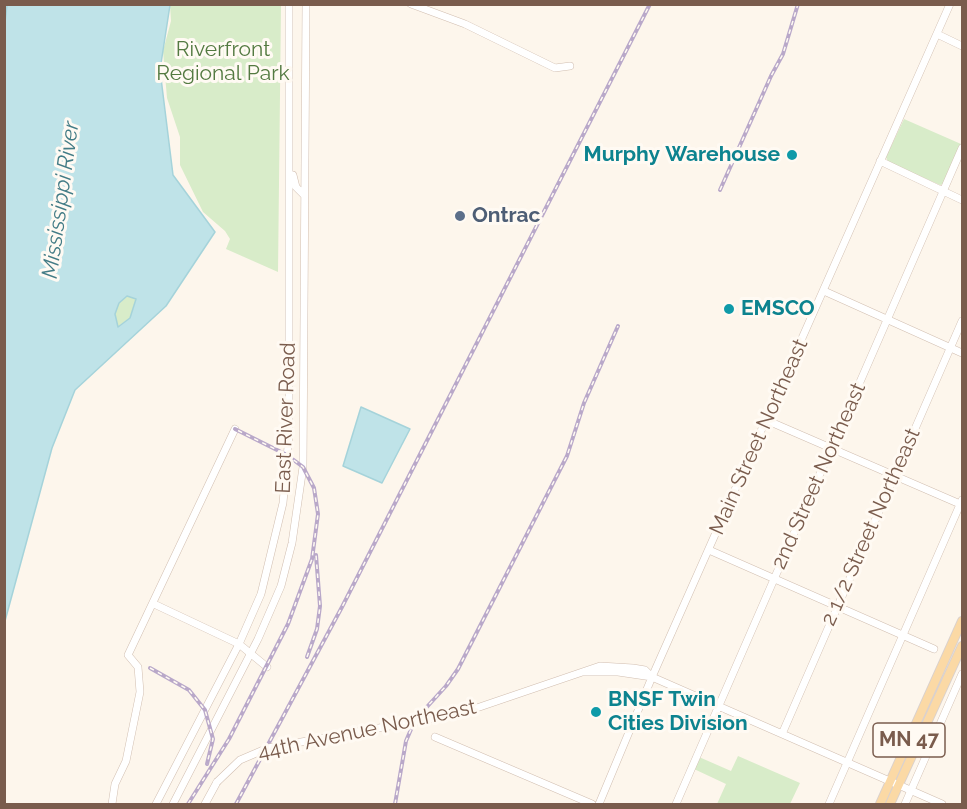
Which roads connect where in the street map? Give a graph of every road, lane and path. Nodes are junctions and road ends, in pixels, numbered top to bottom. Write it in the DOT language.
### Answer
graph roads {
  1 [pos="289,4"];
  2 [pos="306,4"];
  3 [pos="411,4"];
  4 [pos="950,4"];
  5 [pos="937,34"];
  6 [pos="963,46"];
  7 [pos="570,66"];
  8 [pos="963,148"];
  9 [pos="289,149"];
  10 [pos="880,161"];
  11 [pos="943,192"];
  12 [pos="303,195"];
  13 [pos="963,200"];
  14 [pos="824,291"];
  15 [pos="887,319"];
  16 [pos="963,321"];
  17 [pos="951,348"];
  18 [pos="963,353"];
  19 [pos="766,420"];
  20 [pos="235,429"];
  21 [pos="831,448"];
  22 [pos="893,475"];
  23 [pos="961,502"];
  24 [pos="710,550"];
  25 [pos="774,579"];
  26 [pos="154,604"];
  27 [pos="836,606"];
  28 [pos="963,621"];
  29 [pos="902,635"];
  30 [pos="239,644"];
  31 [pos="963,646"];
  32 [pos="934,649"];
  33 [pos="251,654"];
  34 [pos="267,667"];
  35 [pos="963,674"];
  36 [pos="652,677"];
  37 [pos="718,706"];
  38 [pos="782,734"];
  39 [pos="435,737"];
  40 [pos="848,762"];
  41 [pos="895,783"];
  42 [pos="911,790"];
  43 [pos="112,804"];
  44 [pos="156,804"];
  45 [pos="173,804"];
  46 [pos="205,804"];
  47 [pos="592,804"];
  48 [pos="598,804"];
  49 [pos="676,804"];
  50 [pos="829,804"];
  51 [pos="880,804"];
  52 [pos="890,804"];
  53 [pos="905,804"];
  54 [pos="942,804"];
  1 -- 9 [label="street, East River Road"];
  2 -- 12 [label="street, East River Road"];
  3 -- 7 [label="street"];
  4 -- 5 [label="street, Main Street Northeast"];
  5 -- 6 [label="street"];
  5 -- 10 [label="street, Main Street Northeast"];
  8 -- 11 [label="street, 2nd Street Northeast"];
  9 -- 12 [label="street"];
  9 -- 30 [label="street, East River Road"];
  10 -- 11 [label="street"];
  10 -- 14 [label="street, Main Street Northeast"];
  11 -- 13 [label="street"];
  11 -- 15 [label="street, 2nd Street Northeast"];
  12 -- 33 [label="street, East River Road"];
  14 -- 15 [label="street"];
  14 -- 19 [label="street, Main Street Northeast"];
  15 -- 17 [label="street"];
  15 -- 21 [label="street, 2nd Street Northeast"];
  16 -- 17 [label="street, 2 1/2 Street Northeast"];
  17 -- 18 [label="street"];
  17 -- 22 [label="street, 2 1/2 Street Northeast"];
  19 -- 21 [label="street"];
  19 -- 24 [label="street, Main Street Northeast"];
  20 -- 26 [label="street"];
  21 -- 22 [label="street"];
  21 -- 25 [label="street, 2nd Street Northeast"];
  22 -- 23 [label="street"];
  22 -- 27 [label="street, 2 1/2 Street Northeast"];
  23 -- 29 [label="street"];
  24 -- 25 [label="street"];
  24 -- 36 [label="street, Main Street Northeast"];
  25 -- 27 [label="street"];
  25 -- 37 [label="street, 2nd Street Northeast"];
  26 -- 30 [label="street"];
  26 -- 43 [label="street"];
  27 -- 29 [label="street"];
  27 -- 38 [label="street, 2 1/2 Street Northeast"];
  28 -- 41 [label="main road, MN 47"];
  29 -- 32 [label="street"];
  29 -- 40 [label="street"];
  30 -- 33 [label="street"];
  30 -- 44 [label="street, East River Road"];
  31 -- 41 [label="main road, MN 47"];
  33 -- 34 [label="street"];
  33 -- 45 [label="street, East River Road"];
  35 -- 42 [label="street"];
  36 -- 37 [label="street, 44th Avenue Northeast"];
  36 -- 46 [label="street, 44th Avenue Northeast, bridge"];
  36 -- 48 [label="street, Main Street Northeast"];
  37 -- 38 [label="street, 44th Avenue Northeast"];
  37 -- 49 [label="street, 2nd Street Northeast"];
  38 -- 40 [label="street, 44th Avenue Northeast"];
  39 -- 47 [label="street"];
  40 -- 41 [label="street, 44th Avenue Northeast"];
  40 -- 50 [label="street"];
  41 -- 42 [label="street, 44th Avenue Northeast"];
  41 -- 51 [label="main road, MN 47"];
  41 -- 52 [label="main road, MN 47"];
  42 -- 53 [label="street"];
  42 -- 54 [label="street, 44th Avenue Northeast"];
}
